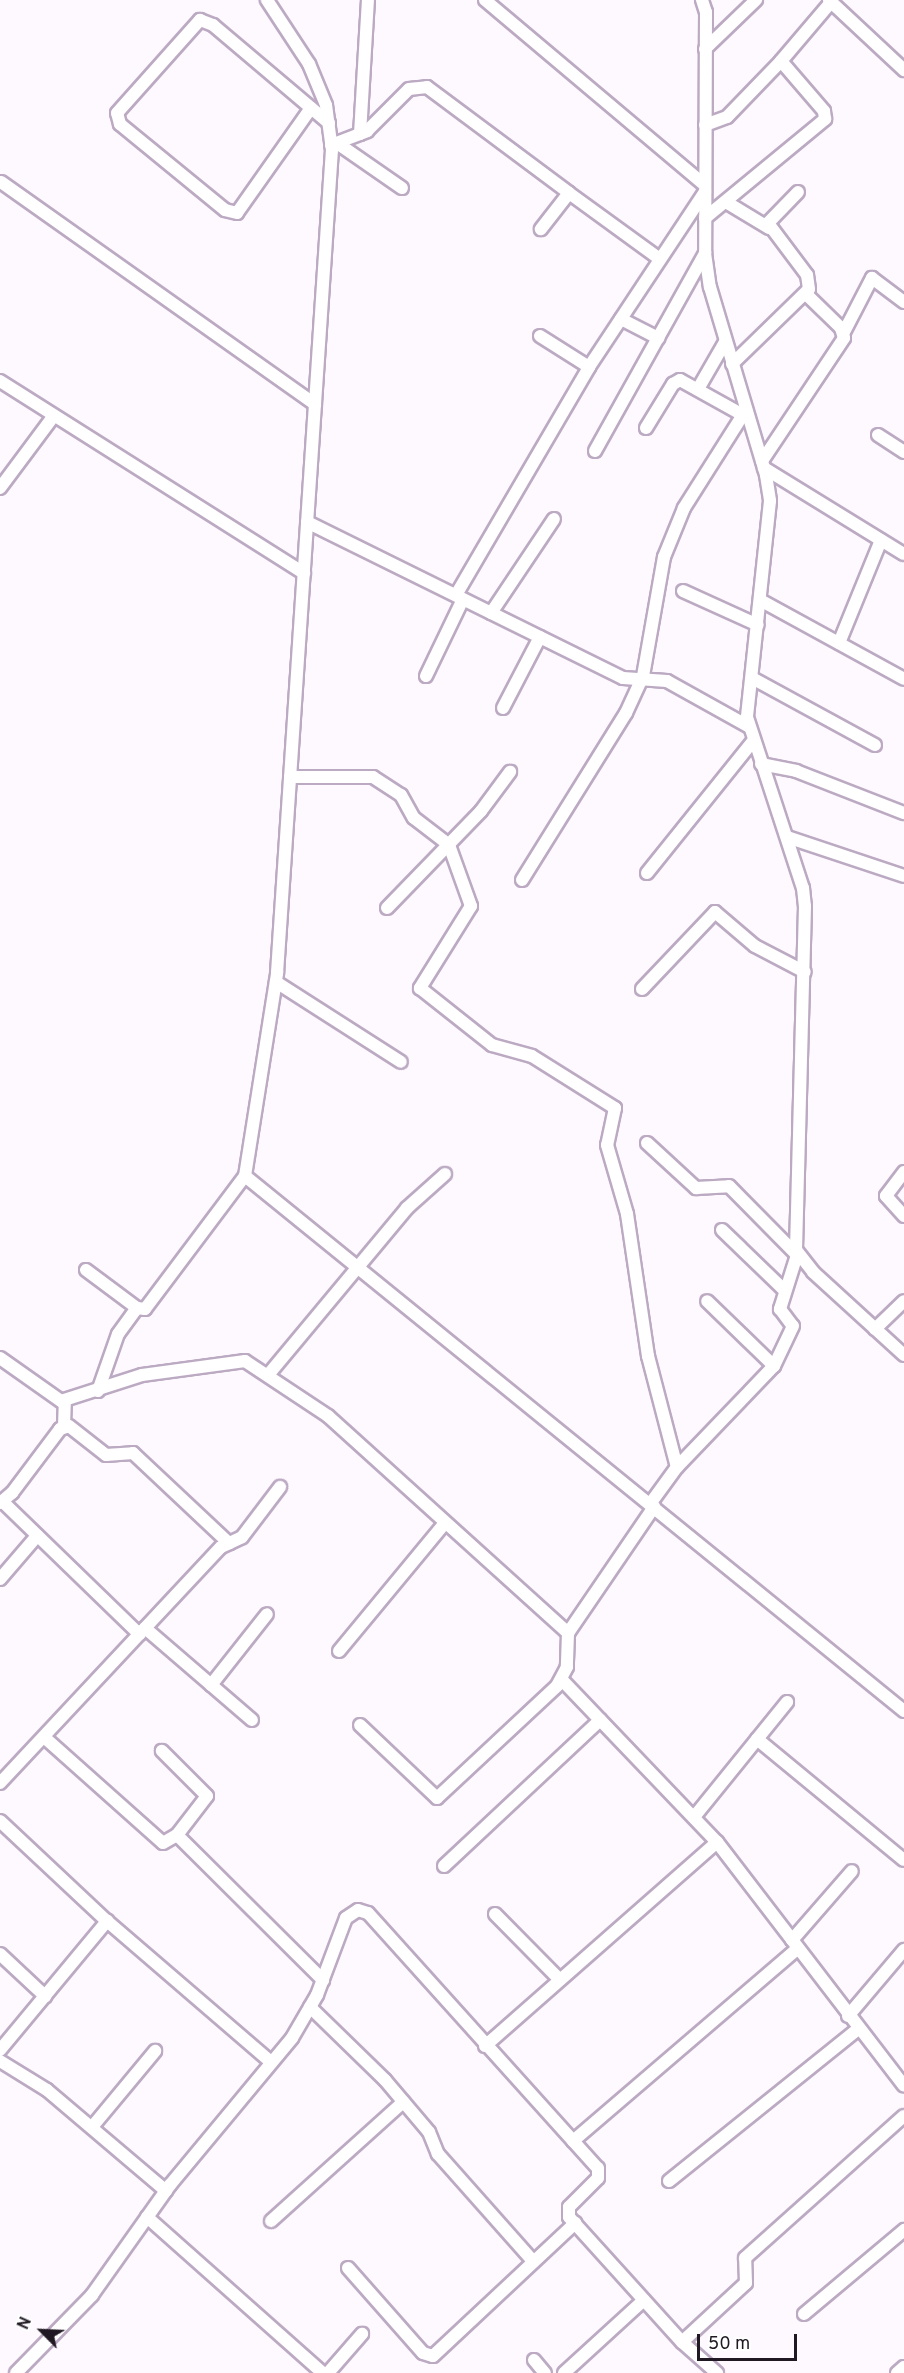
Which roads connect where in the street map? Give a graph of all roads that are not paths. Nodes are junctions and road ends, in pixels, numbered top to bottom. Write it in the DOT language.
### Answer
graph roads {
  1 [pos="267,0"];
  2 [pos="368,0"];
  3 [pos="485,0"];
  4 [pos="702,0"];
  5 [pos="756,0"];
  6 [pos="830,1"];
  7 [pos="705,49"];
  8 [pos="781,61"];
  9 [pos="904,70"];
  10 [pos="311,108"];
  11 [pos="329,123"];
  12 [pos="705,125"];
  13 [pos="360,134"];
  14 [pos="334,144"];
  15 [pos="1,182"];
  16 [pos="402,188"];
  17 [pos="705,188"];
  18 [pos="798,192"];
  19 [pos="569,193"];
  20 [pos="726,202"];
  21 [pos="705,218"];
  22 [pos="768,228"];
  23 [pos="541,229"];
  24 [pos="705,253"];
  25 [pos="660,260"];
  26 [pos="806,294"];
  27 [pos="904,302"];
  28 [pos="621,319"];
  29 [pos="844,332"];
  30 [pos="540,336"];
  31 [pos="658,338"];
  32 [pos="725,342"];
  33 [pos="732,364"];
  34 [pos="589,367"];
  35 [pos="0,381"];
  36 [pos="698,389"];
  37 [pos="315,404"];
  38 [pos="745,412"];
  39 [pos="53,417"];
  40 [pos="646,428"];
  41 [pos="878,435"];
  42 [pos="595,451"];
  43 [pos="904,452"];
  44 [pos="763,465"];
  45 [pos="2,480"];
  46 [pos="554,519"];
  47 [pos="307,522"];
  48 [pos="881,540"];
  49 [pos="904,554"];
  50 [pos="304,573"];
  51 [pos="683,591"];
  52 [pos="459,597"];
  53 [pos="760,600"];
  54 [pos="491,613"];
  55 [pos="758,625"];
  56 [pos="540,637"];
  57 [pos="839,643"];
  58 [pos="426,676"];
  59 [pos="642,677"];
  60 [pos="752,678"];
  61 [pos="904,679"];
  62 [pos="504,708"];
  63 [pos="748,726"];
  64 [pos="753,741"];
  65 [pos="875,745"];
  66 [pos="761,764"];
  67 [pos="510,772"];
  68 [pos="290,777"];
  69 [pos="904,813"];
  70 [pos="787,837"];
  71 [pos="449,845"];
  72 [pos="647,873"];
  73 [pos="904,876"];
  74 [pos="522,880"];
  75 [pos="387,908"];
  76 [pos="805,972"];
  77 [pos="276,981"];
  78 [pos="642,989"];
  79 [pos="401,1062"];
  80 [pos="647,1143"];
  81 [pos="904,1172"];
  82 [pos="445,1174"];
  83 [pos="245,1176"];
  84 [pos="904,1216"];
  85 [pos="722,1230"];
  86 [pos="797,1255"];
  87 [pos="358,1267"];
  88 [pos="86,1270"];
  89 [pos="783,1289"];
  90 [pos="707,1301"];
  91 [pos="904,1301"];
  92 [pos="136,1308"];
  93 [pos="875,1329"];
  94 [pos="904,1355"];
  95 [pos="0,1358"];
  96 [pos="774,1366"];
  97 [pos="268,1375"];
  98 [pos="98,1390"];
  99 [pos="65,1401"];
  100 [pos="64,1426"];
  101 [pos="677,1467"];
  102 [pos="280,1487"];
  103 [pos="1,1503"];
  104 [pos="652,1505"];
  105 [pos="444,1524"];
  106 [pos="38,1536"];
  107 [pos="229,1543"];
  108 [pos="0,1579"];
  109 [pos="267,1614"];
  110 [pos="142,1631"];
  111 [pos="568,1633"];
  112 [pos="339,1651"];
  113 [pos="562,1680"];
  114 [pos="211,1685"];
  115 [pos="787,1702"];
  116 [pos="904,1711"];
  117 [pos="252,1720"];
  118 [pos="600,1720"];
  119 [pos="360,1725"];
  120 [pos="44,1737"];
  121 [pos="757,1739"];
  122 [pos="162,1750"];
  123 [pos="0,1783"];
  124 [pos="694,1817"];
  125 [pos="0,1821"];
  126 [pos="177,1835"];
  127 [pos="717,1842"];
  128 [pos="904,1860"];
  129 [pos="444,1866"];
  130 [pos="852,1871"];
  131 [pos="495,1914"];
  132 [pos="107,1921"];
  133 [pos="795,1944"];
  134 [pos="904,1950"];
  135 [pos="0,1954"];
  136 [pos="559,1979"];
  137 [pos="323,1980"];
  138 [pos="45,1996"];
  139 [pos="310,2007"];
  140 [pos="849,2016"];
  141 [pos="858,2029"];
  142 [pos="485,2046"];
  143 [pos="0,2050"];
  144 [pos="155,2051"];
  145 [pos="0,2061"];
  146 [pos="271,2062"];
  147 [pos="904,2085"];
  148 [pos="403,2102"];
  149 [pos="904,2116"];
  150 [pos="92,2127"];
  151 [pos="573,2141"];
  152 [pos="669,2181"];
  153 [pos="166,2191"];
  154 [pos="147,2217"];
  155 [pos="271,2221"];
  156 [pos="575,2223"];
  157 [pos="904,2230"];
  158 [pos="533,2261"];
  159 [pos="348,2268"];
  160 [pos="644,2300"];
  161 [pos="804,2314"];
  162 [pos="362,2334"];
  163 [pos="682,2342"];
  164 [pos="534,2360"];
  165 [pos="904,2367"];
  166 [pos="16,2373"];
  167 [pos="323,2373"];
  168 [pos="328,2373"];
  169 [pos="545,2373"];
  170 [pos="564,2373"];
  171 [pos="717,2373"];
  172 [pos="897,2373"];
  1 -- 11 [label="street"];
  2 -- 13 [label="street"];
  3 -- 17 [label="street"];
  4 -- 7 [label="street"];
  5 -- 7 [label="street"];
  6 -- 8 [label="street"];
  6 -- 9 [label="street"];
  7 -- 12 [label="street"];
  8 -- 12 [label="street"];
  8 -- 20 [label="street"];
  10 -- 10 [label="street"];
  10 -- 11 [label="street"];
  11 -- 14 [label="street"];
  12 -- 17 [label="street"];
  13 -- 14 [label="street"];
  13 -- 19 [label="street"];
  14 -- 16 [label="street"];
  14 -- 37 [label="street"];
  15 -- 37 [label="street"];
  17 -- 21 [label="street"];
  17 -- 25 [label="street"];
  18 -- 22 [label="street"];
  19 -- 23 [label="street"];
  19 -- 25 [label="street"];
  20 -- 21 [label="street"];
  20 -- 22 [label="street"];
  21 -- 24 [label="street"];
  22 -- 26 [label="street"];
  24 -- 31 [label="street"];
  24 -- 32 [label="street"];
  25 -- 28 [label="street"];
  26 -- 29 [label="street"];
  26 -- 33 [label="street"];
  27 -- 29 [label="street"];
  28 -- 31 [label="street"];
  28 -- 34 [label="street"];
  29 -- 44 [label="street"];
  30 -- 34 [label="street"];
  31 -- 42 [label="street"];
  32 -- 33 [label="street"];
  32 -- 36 [label="street"];
  33 -- 38 [label="street"];
  34 -- 52 [label="street"];
  35 -- 39 [label="street"];
  36 -- 38 [label="street"];
  36 -- 40 [label="street"];
  37 -- 47 [label="street"];
  38 -- 44 [label="street"];
  38 -- 59 [label="street"];
  39 -- 45 [label="street"];
  39 -- 50 [label="street"];
  41 -- 43 [label="street"];
  44 -- 48 [label="street"];
  44 -- 53 [label="street"];
  46 -- 54 [label="street"];
  47 -- 50 [label="street"];
  47 -- 52 [label="street"];
  48 -- 49 [label="street"];
  48 -- 57 [label="street"];
  50 -- 68 [label="street"];
  51 -- 55 [label="street"];
  52 -- 54 [label="street"];
  52 -- 58 [label="street"];
  53 -- 55 [label="street"];
  53 -- 57 [label="street"];
  54 -- 56 [label="street"];
  55 -- 60 [label="street"];
  56 -- 59 [label="street"];
  56 -- 62 [label="street"];
  57 -- 61 [label="street"];
  59 -- 63 [label="street"];
  59 -- 74 [label="street"];
  60 -- 63 [label="street"];
  60 -- 65 [label="street"];
  63 -- 64 [label="street"];
  64 -- 66 [label="street"];
  64 -- 72 [label="street"];
  66 -- 69 [label="street"];
  66 -- 70 [label="street"];
  67 -- 71 [label="street"];
  68 -- 71 [label="street"];
  68 -- 77 [label="street"];
  70 -- 73 [label="street"];
  70 -- 76 [label="street"];
  71 -- 75 [label="street"];
  71 -- 101 [label="street"];
  76 -- 78 [label="street"];
  76 -- 86 [label="street"];
  77 -- 79 [label="street"];
  77 -- 83 [label="street"];
  80 -- 86 [label="street"];
  81 -- 84 [label="street"];
  82 -- 87 [label="street"];
  83 -- 87 [label="street"];
  83 -- 92 [label="street"];
  85 -- 89 [label="street"];
  86 -- 89 [label="street"];
  86 -- 93 [label="street"];
  87 -- 97 [label="street"];
  87 -- 104 [label="street"];
  88 -- 92 [label="street"];
  89 -- 96 [label="street"];
  90 -- 96 [label="street"];
  91 -- 93 [label="street"];
  92 -- 98 [label="street"];
  93 -- 94 [label="street"];
  95 -- 99 [label="street"];
  96 -- 101 [label="street"];
  97 -- 98 [label="street"];
  97 -- 105 [label="street"];
  98 -- 99 [label="street"];
  99 -- 100 [label="street"];
  100 -- 103 [label="street"];
  100 -- 107 [label="street"];
  101 -- 104 [label="street"];
  102 -- 107 [label="street"];
  103 -- 106 [label="street"];
  104 -- 111 [label="street"];
  104 -- 116 [label="street"];
  105 -- 111 [label="street"];
  105 -- 112 [label="street"];
  106 -- 108 [label="street"];
  106 -- 110 [label="street"];
  107 -- 110 [label="street"];
  109 -- 114 [label="street"];
  110 -- 114 [label="street"];
  110 -- 120 [label="street"];
  111 -- 113 [label="street"];
  113 -- 118 [label="street"];
  113 -- 119 [label="street"];
  114 -- 117 [label="street"];
  115 -- 121 [label="street"];
  118 -- 124 [label="street"];
  118 -- 129 [label="street"];
  120 -- 123 [label="street"];
  120 -- 126 [label="street"];
  121 -- 124 [label="street"];
  121 -- 128 [label="street"];
  122 -- 126 [label="street"];
  124 -- 127 [label="street"];
  125 -- 132 [label="street"];
  126 -- 137 [label="street"];
  127 -- 133 [label="street"];
  127 -- 136 [label="street"];
  130 -- 133 [label="street"];
  131 -- 136 [label="street"];
  132 -- 138 [label="street"];
  132 -- 146 [label="street"];
  133 -- 140 [label="street"];
  133 -- 151 [label="street"];
  134 -- 140 [label="street"];
  135 -- 138 [label="street"];
  136 -- 142 [label="street"];
  137 -- 139 [label="street"];
  137 -- 142 [label="street"];
  138 -- 143 [label="street"];
  139 -- 146 [label="street"];
  139 -- 148 [label="street"];
  140 -- 141 [label="street"];
  141 -- 147 [label="street"];
  141 -- 152 [label="street"];
  142 -- 151 [label="street"];
  144 -- 150 [label="street"];
  145 -- 150 [label="street"];
  146 -- 153 [label="street"];
  148 -- 155 [label="street"];
  148 -- 158 [label="street"];
  149 -- 163 [label="street"];
  150 -- 153 [label="street"];
  151 -- 156 [label="street"];
  153 -- 154 [label="street"];
  154 -- 166 [label="street"];
  154 -- 167 [label="street"];
  156 -- 158 [label="street"];
  156 -- 160 [label="street"];
  157 -- 161 [label="street"];
  158 -- 159 [label="street"];
  160 -- 163 [label="street"];
  160 -- 170 [label="street"];
  162 -- 168 [label="street"];
  163 -- 171 [label="street"];
  164 -- 169 [label="street"];
  165 -- 172 [label="street"];
}
